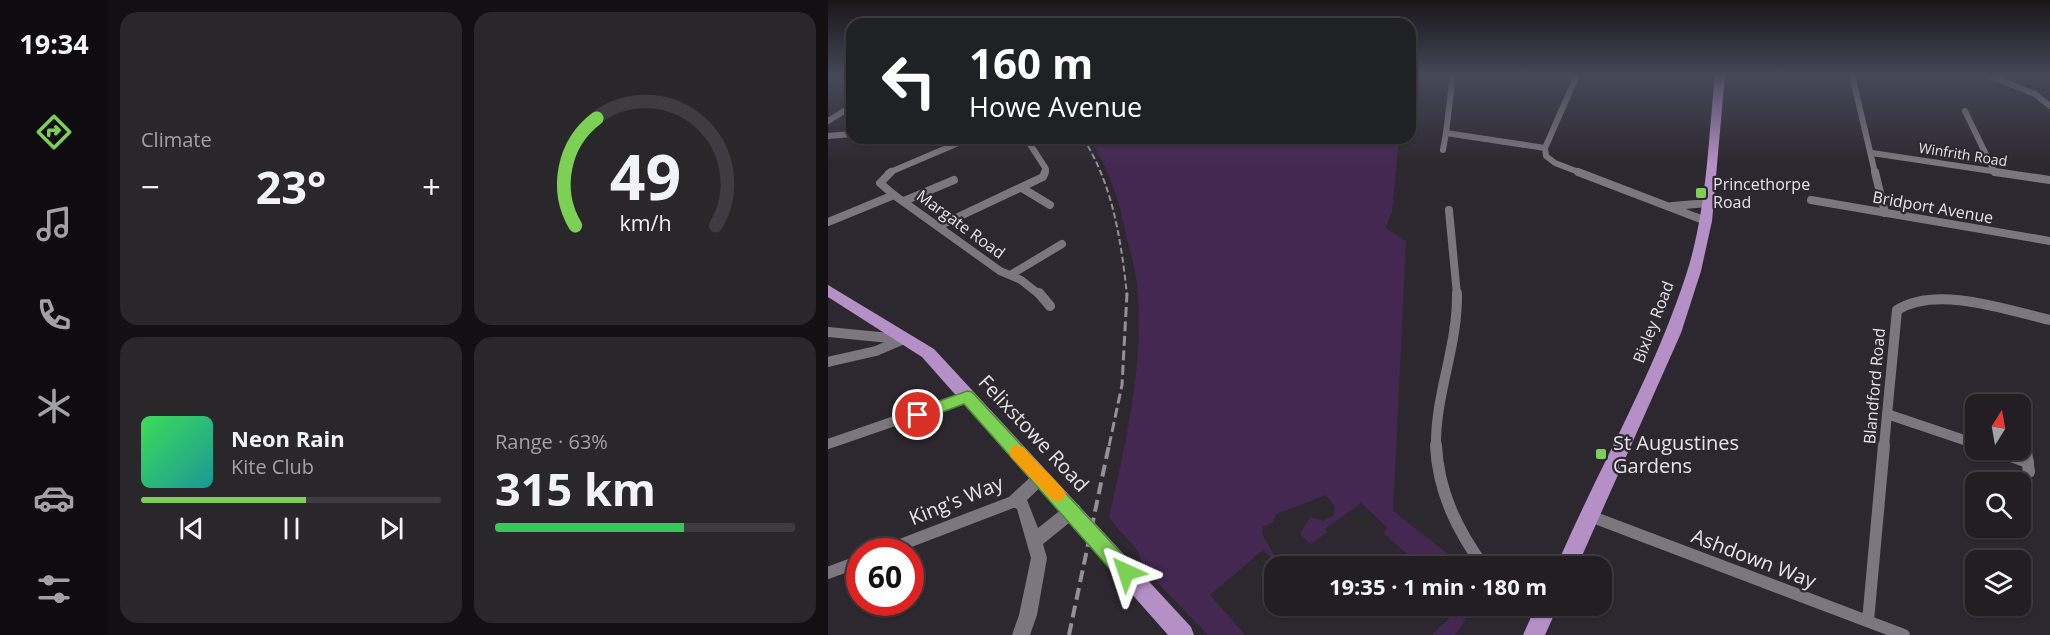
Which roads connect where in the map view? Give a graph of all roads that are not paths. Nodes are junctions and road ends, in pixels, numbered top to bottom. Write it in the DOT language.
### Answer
graph roads {
  1 [pos="1449,105"];
  2 [pos="1564,105"];
  3 [pos="1717,105"];
  4 [pos="1860,105"];
  5 [pos="846,110"];
  6 [pos="1965,111"];
  7 [pos="828,121"];
  8 [pos="1446,133"];
  9 [pos="846,134"];
  10 [pos="828,136"];
  11 [pos="956,144"];
  12 [pos="1029,144"];
  13 [pos="1545,148"];
  14 [pos="1443,150"];
  15 [pos="1872,153"];
  16 [pos="1994,171"];
  17 [pos="954,180"];
  18 [pos="2050,180"];
  19 [pos="1023,188"];
  20 [pos="894,195"];
  21 [pos="1811,200"];
  22 [pos="904,201"];
  23 [pos="1708,203"];
  24 [pos="1050,205"];
  25 [pos="1670,206"];
  26 [pos="1449,210"];
  27 [pos="1886,213"];
  28 [pos="1706,221"];
  29 [pos="828,222"];
  30 [pos="939,226"];
  31 [pos="2050,241"];
  32 [pos="1062,244"];
  33 [pos="1012,274"];
  34 [pos="828,290"];
  35 [pos="1050,306"];
  36 [pos="2050,320"];
  37 [pos="828,332"];
  38 [pos="904,339"];
  39 [pos="828,362"];
  40 [pos="967,396"];
  41 [pos="1887,414"];
  42 [pos="1965,440"];
  43 [pos="828,444"];
  44 [pos="2025,460"];
  45 [pos="2028,461"];
  46 [pos="1041,477"];
  47 [pos="1015,501"];
  48 [pos="1075,514"];
  49 [pos="1590,516"];
  50 [pos="919,538"];
  51 [pos="1035,540"];
  52 [pos="1475,556"];
  53 [pos="1571,556"];
  54 [pos="846,566"];
  55 [pos="828,573"];
  56 [pos="1868,621"];
  57 [pos="1021,635"];
  58 [pos="1183,635"];
  59 [pos="1904,635"];
  1 -- 8 [label="street"];
  2 -- 13 [label="street"];
  3 -- 23 [label="main road, Bixley Road"];
  4 -- 15 [label="street"];
  5 -- 7 [label="street"];
  6 -- 16 [label="street"];
  8 -- 13 [label="street"];
  8 -- 14 [label="street"];
  9 -- 10 [label="street"];
  11 -- 20 [label="street"];
  12 -- 19 [label="street"];
  13 -- 25 [label="street"];
  15 -- 16 [label="street, Winfrith Road"];
  15 -- 27 [label="street"];
  16 -- 18 [label="street, Winfrith Road"];
  17 -- 22 [label="street"];
  19 -- 24 [label="street"];
  19 -- 30 [label="street"];
  20 -- 22 [label="street, Margate Road"];
  20 -- 29 [label="street"];
  21 -- 27 [label="street, Bridport Avenue"];
  22 -- 30 [label="street, Margate Road"];
  23 -- 25 [label="street"];
  23 -- 28 [label="main road, Bixley Road"];
  25 -- 28 [label="street"];
  26 -- 52 [label="street"];
  27 -- 31 [label="street, Bridport Avenue"];
  28 -- 49 [label="main road, Bixley Road"];
  30 -- 33 [label="street, Margate Road"];
  32 -- 33 [label="street, Margate Road"];
  33 -- 35 [label="street, Margate Road"];
  34 -- 38 [label="main road, Felixstowe Road"];
  36 -- 41 [label="street, Blandford Road"];
  37 -- 38 [label="street"];
  38 -- 39 [label="street"];
  38 -- 40 [label="main road, Felixstowe Road"];
  40 -- 43 [label="street"];
  40 -- 46 [label="main road, Felixstowe Road"];
  41 -- 42 [label="street"];
  41 -- 56 [label="street, Blandford Road"];
  44 -- 45 [label="street"];
  46 -- 47 [label="street, King's Way"];
  46 -- 48 [label="main road, Felixstowe Road"];
  47 -- 50 [label="street, King's Way"];
  47 -- 51 [label="street"];
  48 -- 51 [label="street"];
  48 -- 58 [label="main road, Felixstowe Road"];
  49 -- 53 [label="main road, Bixley Road"];
  49 -- 56 [label="street, Ashdown Way"];
  51 -- 57 [label="street"];
  54 -- 55 [label="street"];
  56 -- 59 [label="street, Ashdown Way"];
}
